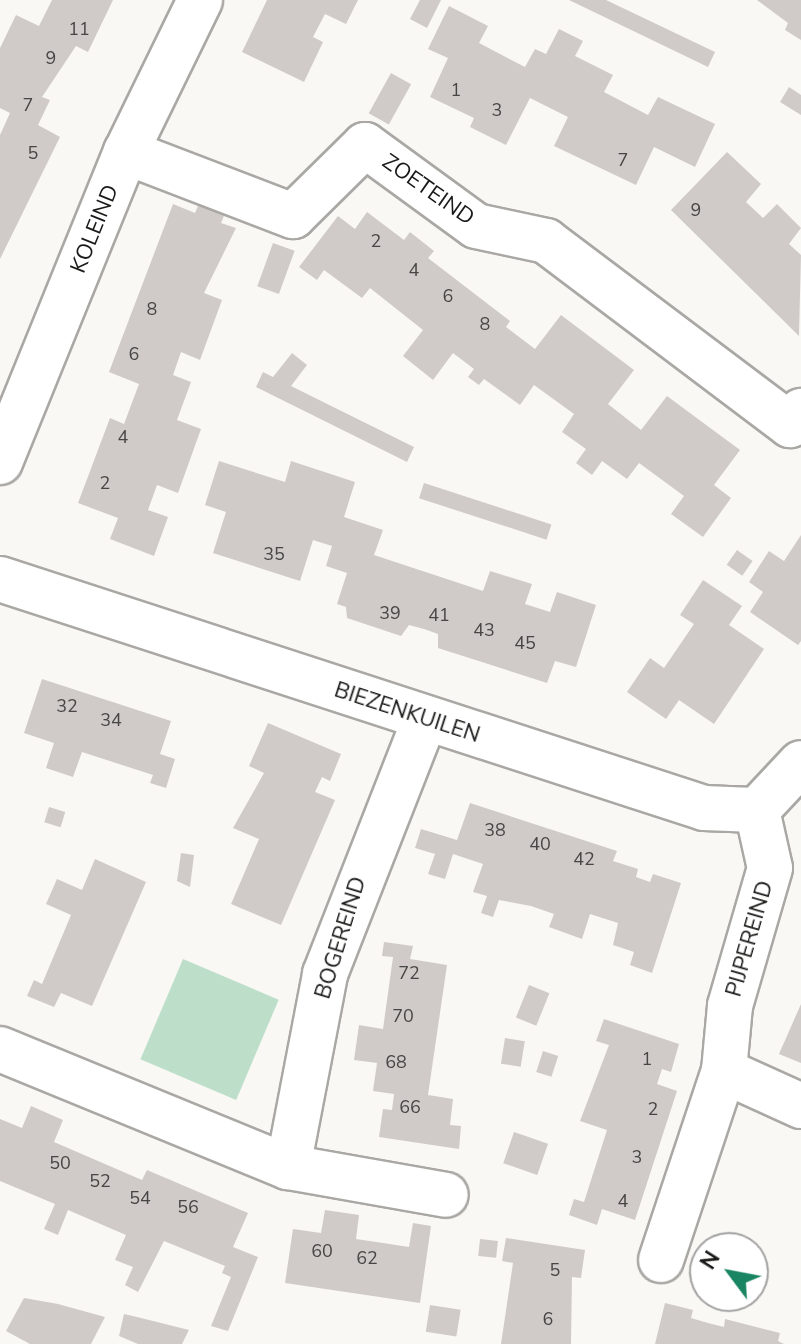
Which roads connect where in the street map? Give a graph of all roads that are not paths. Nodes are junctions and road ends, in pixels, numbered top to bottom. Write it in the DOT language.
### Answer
graph roads {
  1 [pos="200,0"];
  2 [pos="126,152"];
  3 [pos="801,411"];
  4 [pos="0,462"];
  5 [pos="0,579"];
  6 [pos="425,719"];
  7 [pos="801,763"];
  8 [pos="757,810"];
  9 [pos="0,1049"];
  10 [pos="724,1071"];
  11 [pos="801,1106"];
  12 [pos="288,1167"];
  13 [pos="446,1195"];
  14 [pos="661,1260"];
  1 -- 2 [label="street, KOLEIND"];
  2 -- 3 [label="street, ZOETEIND"];
  2 -- 4 [label="street, KOLEIND"];
  5 -- 6 [label="street, BIEZENKUILEN"];
  6 -- 8 [label="street, BIEZENKUILEN"];
  6 -- 12 [label="street, BOGEREIND"];
  7 -- 8 [label="street"];
  8 -- 10 [label="street, PIJPEREIND"];
  9 -- 12 [label="street"];
  10 -- 11 [label="street"];
  10 -- 14 [label="street, PIJPEREIND"];
  12 -- 13 [label="street"];
}
